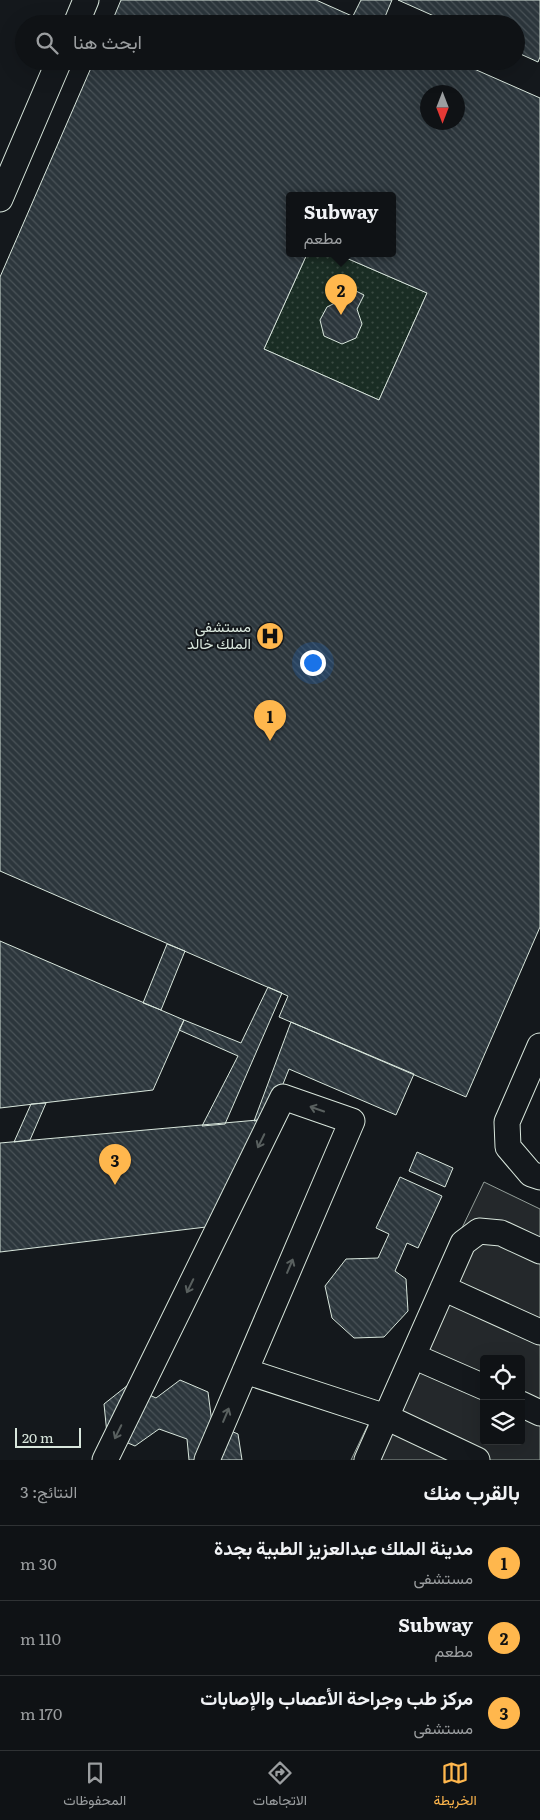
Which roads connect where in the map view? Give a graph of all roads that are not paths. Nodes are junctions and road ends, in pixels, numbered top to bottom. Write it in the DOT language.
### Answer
graph roads {
  1 [pos="86,0"];
  2 [pos="80,15"];
  3 [pos="56,70"];
  4 [pos="0,199"];
  5 [pos="540,1046"];
  6 [pos="540,1177"];
  7 [pos="540,1251"];
  8 [pos="443,1288"];
  9 [pos="540,1332"];
  10 [pos="413,1356"];
  11 [pos="245,1371"];
  12 [pos="480,1386"];
  13 [pos="525,1406"];
  14 [pos="540,1413"];
  15 [pos="386,1417"];
  16 [pos="105,1460"];
  17 [pos="206,1460"];
  18 [pos="367,1460"];
  19 [pos="478,1460"];
  1 -- 2 [label="lane"];
  3 -- 4 [label="lane"];
  5 -- 6 [label="lane"];
  7 -- 8 [label="lane"];
  8 -- 9 [label="lane"];
  8 -- 10 [label="lane"];
  10 -- 12 [label="lane"];
  10 -- 15 [label="lane"];
  11 -- 15 [label="lane"];
  11 -- 16 [label="lane, one-way"];
  17 -- 11 [label="lane, one-way"];
  13 -- 14 [label="lane"];
  15 -- 18 [label="lane"];
  15 -- 19 [label="lane"];
}
